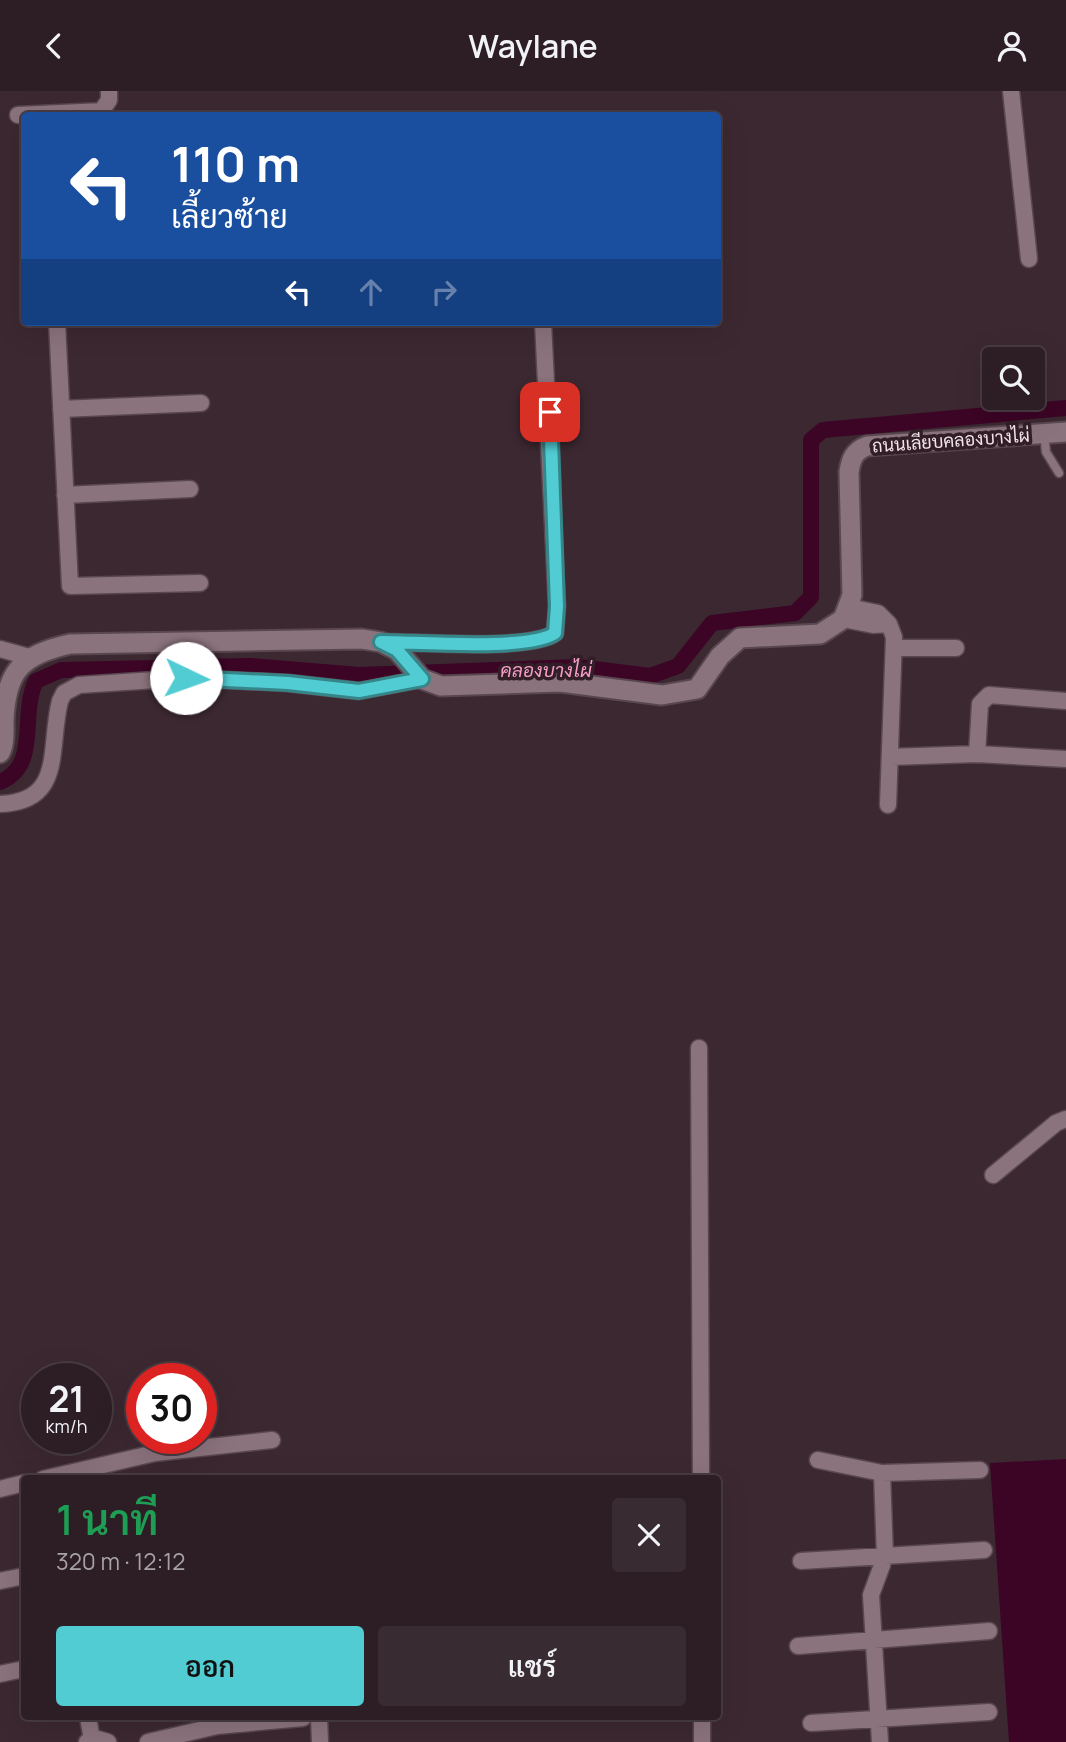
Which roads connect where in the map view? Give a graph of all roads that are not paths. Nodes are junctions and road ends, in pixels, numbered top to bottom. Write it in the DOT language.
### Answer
graph roads {
  1 [pos="109,91"];
  2 [pos="1011,91"];
  3 [pos="102,112"];
  4 [pos="18,115"];
  5 [pos="21,115"];
  6 [pos="1029,259"];
  7 [pos="57,326"];
  8 [pos="543,326"];
  9 [pos="201,403"];
  10 [pos="61,409"];
  11 [pos="1066,432"];
  12 [pos="1044,433"];
  13 [pos="1059,473"];
  14 [pos="190,489"];
  15 [pos="65,495"];
  16 [pos="200,583"];
  17 [pos="846,613"];
  18 [pos="381,642"];
  19 [pos="894,648"];
  20 [pos="956,648"];
  21 [pos="0,649"];
  22 [pos="29,657"];
  23 [pos="415,671"];
  24 [pos="3,690"];
  25 [pos="1066,701"];
  26 [pos="0,753"];
  27 [pos="977,754"];
  28 [pos="890,757"];
  29 [pos="1066,759"];
  30 [pos="0,804"];
  31 [pos="888,805"];
  32 [pos="699,1048"];
  33 [pos="1066,1119"];
  34 [pos="993,1175"];
  35 [pos="272,1440"];
  36 [pos="818,1460"];
  37 [pos="980,1470"];
  38 [pos="882,1473"];
  39 [pos="63,1475"];
  40 [pos="701,1475"];
  41 [pos="21,1484"];
  42 [pos="0,1489"];
  43 [pos="984,1550"];
  44 [pos="885,1557"];
  45 [pos="801,1561"];
  46 [pos="21,1577"];
  47 [pos="0,1581"];
  48 [pos="989,1631"];
  49 [pos="873,1640"];
  50 [pos="798,1646"];
  51 [pos="21,1670"];
  52 [pos="0,1674"];
  53 [pos="989,1712"];
  54 [pos="878,1718"];
  55 [pos="88,1720"];
  56 [pos="280,1720"];
  57 [pos="312,1720"];
  58 [pos="702,1720"];
  59 [pos="811,1723"];
  60 [pos="89,1741"];
  61 [pos="108,1742"];
  62 [pos="148,1742"];
  63 [pos="320,1742"];
  64 [pos="702,1742"];
  65 [pos="880,1742"];
  1 -- 3 [label="street"];
  2 -- 6 [label="street"];
  4 -- 5 [label="street"];
  7 -- 10 [label="street"];
  8 -- 18 [label="street"];
  9 -- 10 [label="street"];
  10 -- 15 [label="street"];
  11 -- 12 [label="street, ถนนเลียบคลองบางไผ่"];
  12 -- 13 [label="lane"];
  12 -- 17 [label="street, ถนนเลียบคลองบางไผ่"];
  14 -- 15 [label="street"];
  15 -- 16 [label="street"];
  17 -- 19 [label="street"];
  17 -- 23 [label="street"];
  18 -- 22 [label="street"];
  18 -- 23 [label="street"];
  19 -- 20 [label="street"];
  19 -- 28 [label="street"];
  21 -- 22 [label="street"];
  22 -- 24 [label="street"];
  23 -- 30 [label="street"];
  24 -- 26 [label="street"];
  25 -- 27 [label="street"];
  27 -- 28 [label="street"];
  27 -- 29 [label="street"];
  28 -- 31 [label="street"];
  32 -- 40 [label="street"];
  33 -- 34 [label="street"];
  35 -- 39 [label="street"];
  36 -- 38 [label="street"];
  37 -- 38 [label="street"];
  38 -- 44 [label="street"];
  41 -- 42 [label="street"];
  43 -- 44 [label="street"];
  44 -- 45 [label="street"];
  44 -- 49 [label="street"];
  46 -- 47 [label="street"];
  48 -- 49 [label="street"];
  49 -- 50 [label="street"];
  49 -- 54 [label="street"];
  51 -- 52 [label="street"];
  53 -- 54 [label="street"];
  54 -- 59 [label="street"];
  54 -- 65 [label="street"];
  55 -- 60 [label="street"];
  56 -- 62 [label="street"];
  57 -- 63 [label="street"];
  58 -- 64 [label="street"];
  60 -- 61 [label="street"];
}
